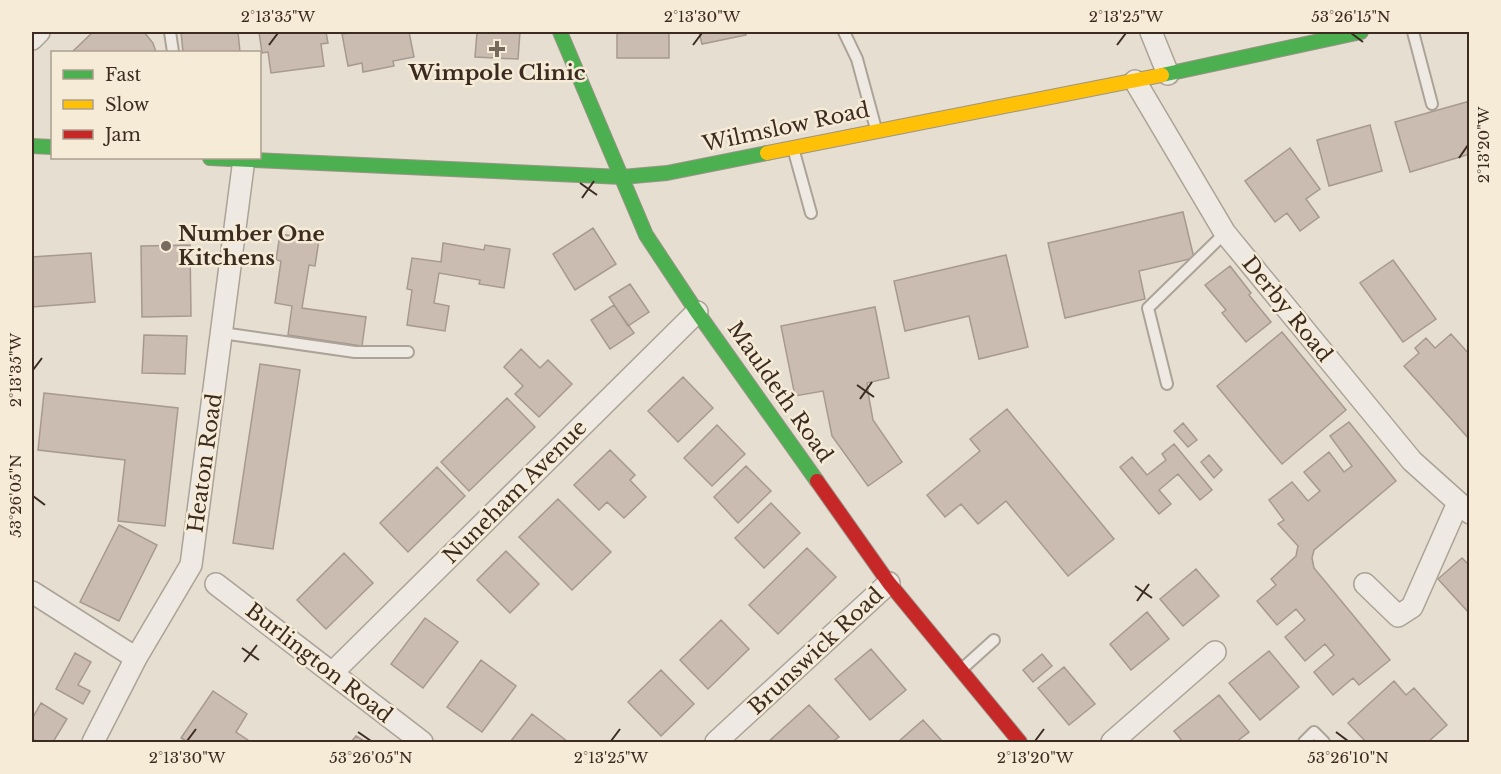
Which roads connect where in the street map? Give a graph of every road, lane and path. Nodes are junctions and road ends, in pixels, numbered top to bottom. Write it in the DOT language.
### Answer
graph roads {
  1 [pos="170,32"];
  2 [pos="560,32"];
  3 [pos="844,32"];
  4 [pos="1151,32"];
  5 [pos="1361,32"];
  6 [pos="1413,32"];
  7 [pos="173,51"];
  8 [pos="1168,74"];
  9 [pos="1134,81"];
  10 [pos="1432,104"];
  11 [pos="877,130"];
  12 [pos="32,146"];
  13 [pos="51,147"];
  14 [pos="793,147"];
  15 [pos="244,159"];
  16 [pos="622,177"];
  17 [pos="811,213"];
  18 [pos="1225,234"];
  19 [pos="697,312"];
  20 [pos="222,333"];
  21 [pos="408,352"];
  22 [pos="1167,384"];
  23 [pos="1464,508"];
  24 [pos="890,583"];
  25 [pos="216,584"];
  26 [pos="1365,584"];
  27 [pos="32,592"];
  28 [pos="994,640"];
  29 [pos="1215,652"];
  30 [pos="136,658"];
  31 [pos="960,670"];
  32 [pos="332,673"];
  33 [pos="93,742"];
  34 [pos="422,742"];
  35 [pos="716,742"];
  36 [pos="1020,742"];
  37 [pos="1112,742"];
  38 [pos="1304,742"];
  39 [pos="1324,742"];
  1 -- 7 [label="lane"];
  2 -- 16 [label="main road, Mauldeth Road"];
  3 -- 11 [label="lane"];
  4 -- 8 [label="street"];
  5 -- 8 [label="main road, Wilmslow Road"];
  6 -- 10 [label="lane"];
  8 -- 9 [label="main road, Wilmslow Road"];
  9 -- 11 [label="main road, Wilmslow Road"];
  9 -- 18 [label="street, Derby Road"];
  11 -- 14 [label="main road, Wilmslow Road"];
  12 -- 13 [label="main road"];
  14 -- 16 [label="main road, Wilmslow Road"];
  14 -- 17 [label="lane"];
  15 -- 16 [label="main road, Wilmslow Road"];
  15 -- 20 [label="street, Heaton Road"];
  16 -- 19 [label="main road, Mauldeth Road"];
  18 -- 22 [label="lane"];
  18 -- 23 [label="street, Derby Road"];
  19 -- 24 [label="main road, Mauldeth Road"];
  19 -- 32 [label="street, Nuneham Avenue"];
  20 -- 21 [label="lane"];
  20 -- 30 [label="street, Heaton Road"];
  23 -- 26 [label="street"];
  24 -- 31 [label="main road, Mauldeth Road"];
  24 -- 35 [label="street, Brunswick Road"];
  25 -- 32 [label="street, Burlington Road"];
  27 -- 30 [label="street"];
  28 -- 31 [label="lane"];
  29 -- 37 [label="street"];
  30 -- 33 [label="street, Heaton Road"];
  31 -- 36 [label="main road, Mauldeth Road"];
  32 -- 34 [label="street, Burlington Road"];
  38 -- 39 [label="lane"];
}
